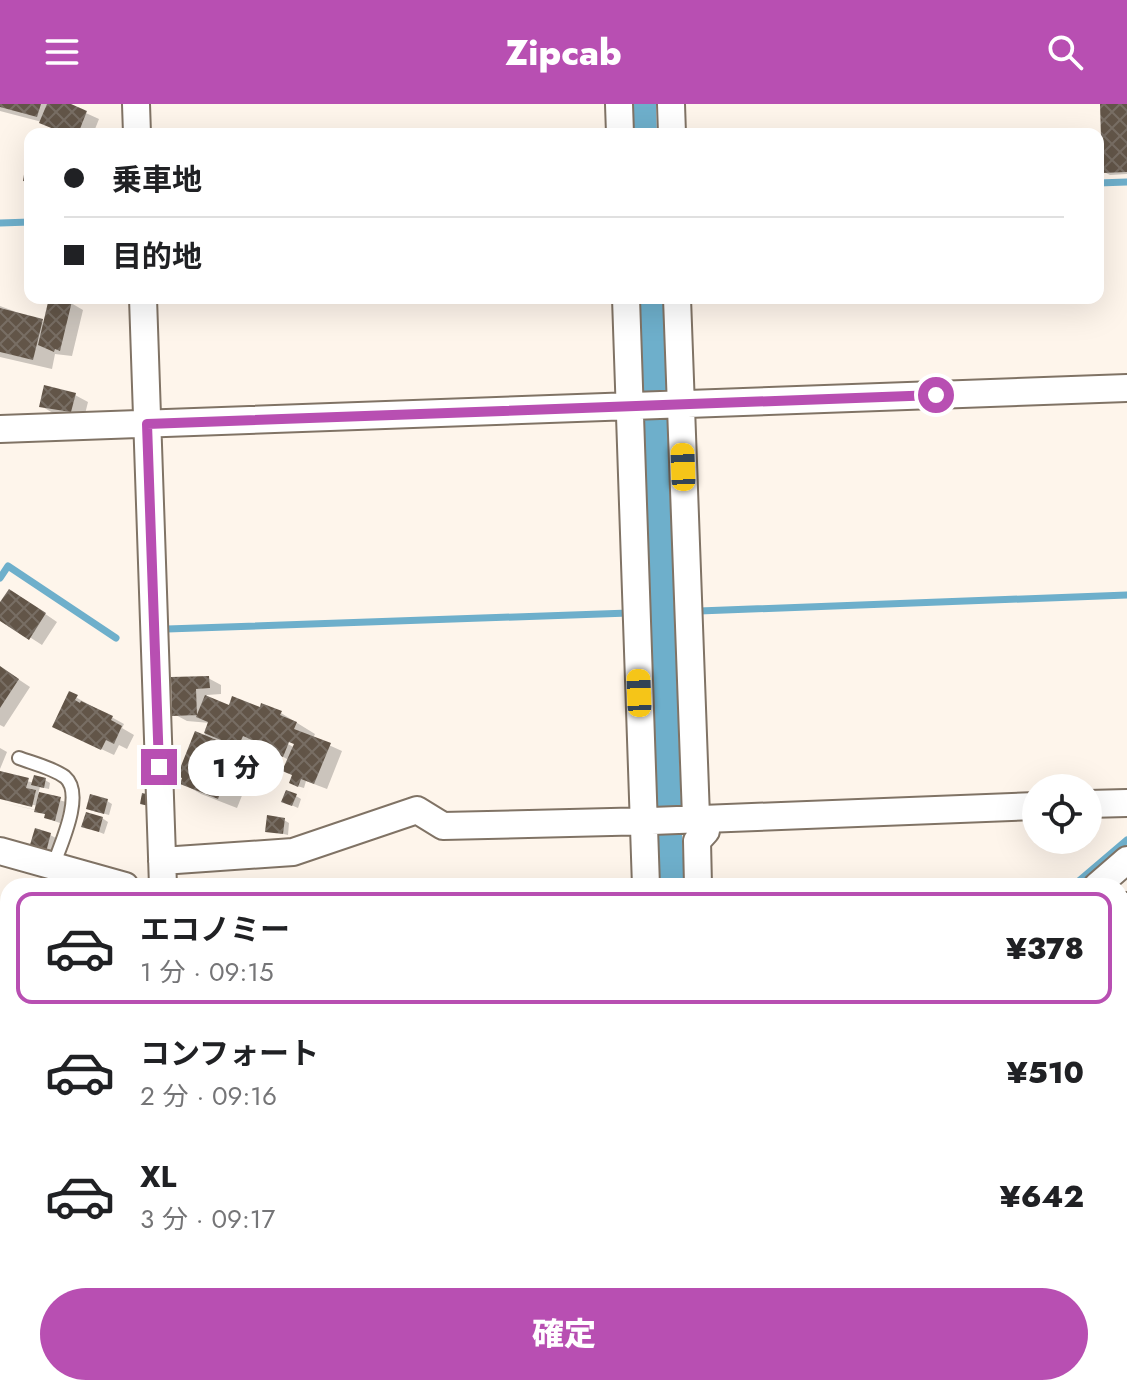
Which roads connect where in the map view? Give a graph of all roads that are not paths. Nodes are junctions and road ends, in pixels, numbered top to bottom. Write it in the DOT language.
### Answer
graph roads {
  1 [pos="136,104"];
  2 [pos="619,104"];
  3 [pos="671,104"];
  4 [pos="137,128"];
  5 [pos="620,128"];
  6 [pos="672,128"];
  7 [pos="143,304"];
  8 [pos="626,304"];
  9 [pos="677,304"];
  10 [pos="1127,388"];
  11 [pos="677,404"];
  12 [pos="632,406"];
  13 [pos="147,424"];
  14 [pos="0,429"];
  15 [pos="19,758"];
  16 [pos="1127,803"];
  17 [pos="1102,804"];
  18 [pos="1022,806"];
  19 [pos="693,817"];
  20 [pos="648,821"];
  21 [pos="0,851"];
  22 [pos="1127,860"];
  23 [pos="53,866"];
  24 [pos="163,873"];
  25 [pos="96,878"];
  26 [pos="646,878"];
  27 [pos="698,878"];
  28 [pos="1106,878"];
  1 -- 4 [label="street"];
  2 -- 5 [label="street"];
  3 -- 6 [label="street"];
  7 -- 13 [label="street"];
  8 -- 12 [label="street"];
  9 -- 11 [label="street"];
  10 -- 11 [label="street"];
  11 -- 12 [label="street"];
  11 -- 19 [label="street"];
  12 -- 13 [label="street"];
  12 -- 20 [label="street"];
  13 -- 14 [label="street"];
  13 -- 24 [label="street"];
  15 -- 23 [label="lane"];
  16 -- 17 [label="street"];
  18 -- 19 [label="street"];
  19 -- 20 [label="street"];
  19 -- 27 [label="street"];
  20 -- 24 [label="street"];
  20 -- 26 [label="street"];
  21 -- 23 [label="street"];
  22 -- 28 [label="street"];
  23 -- 25 [label="street"];
}
